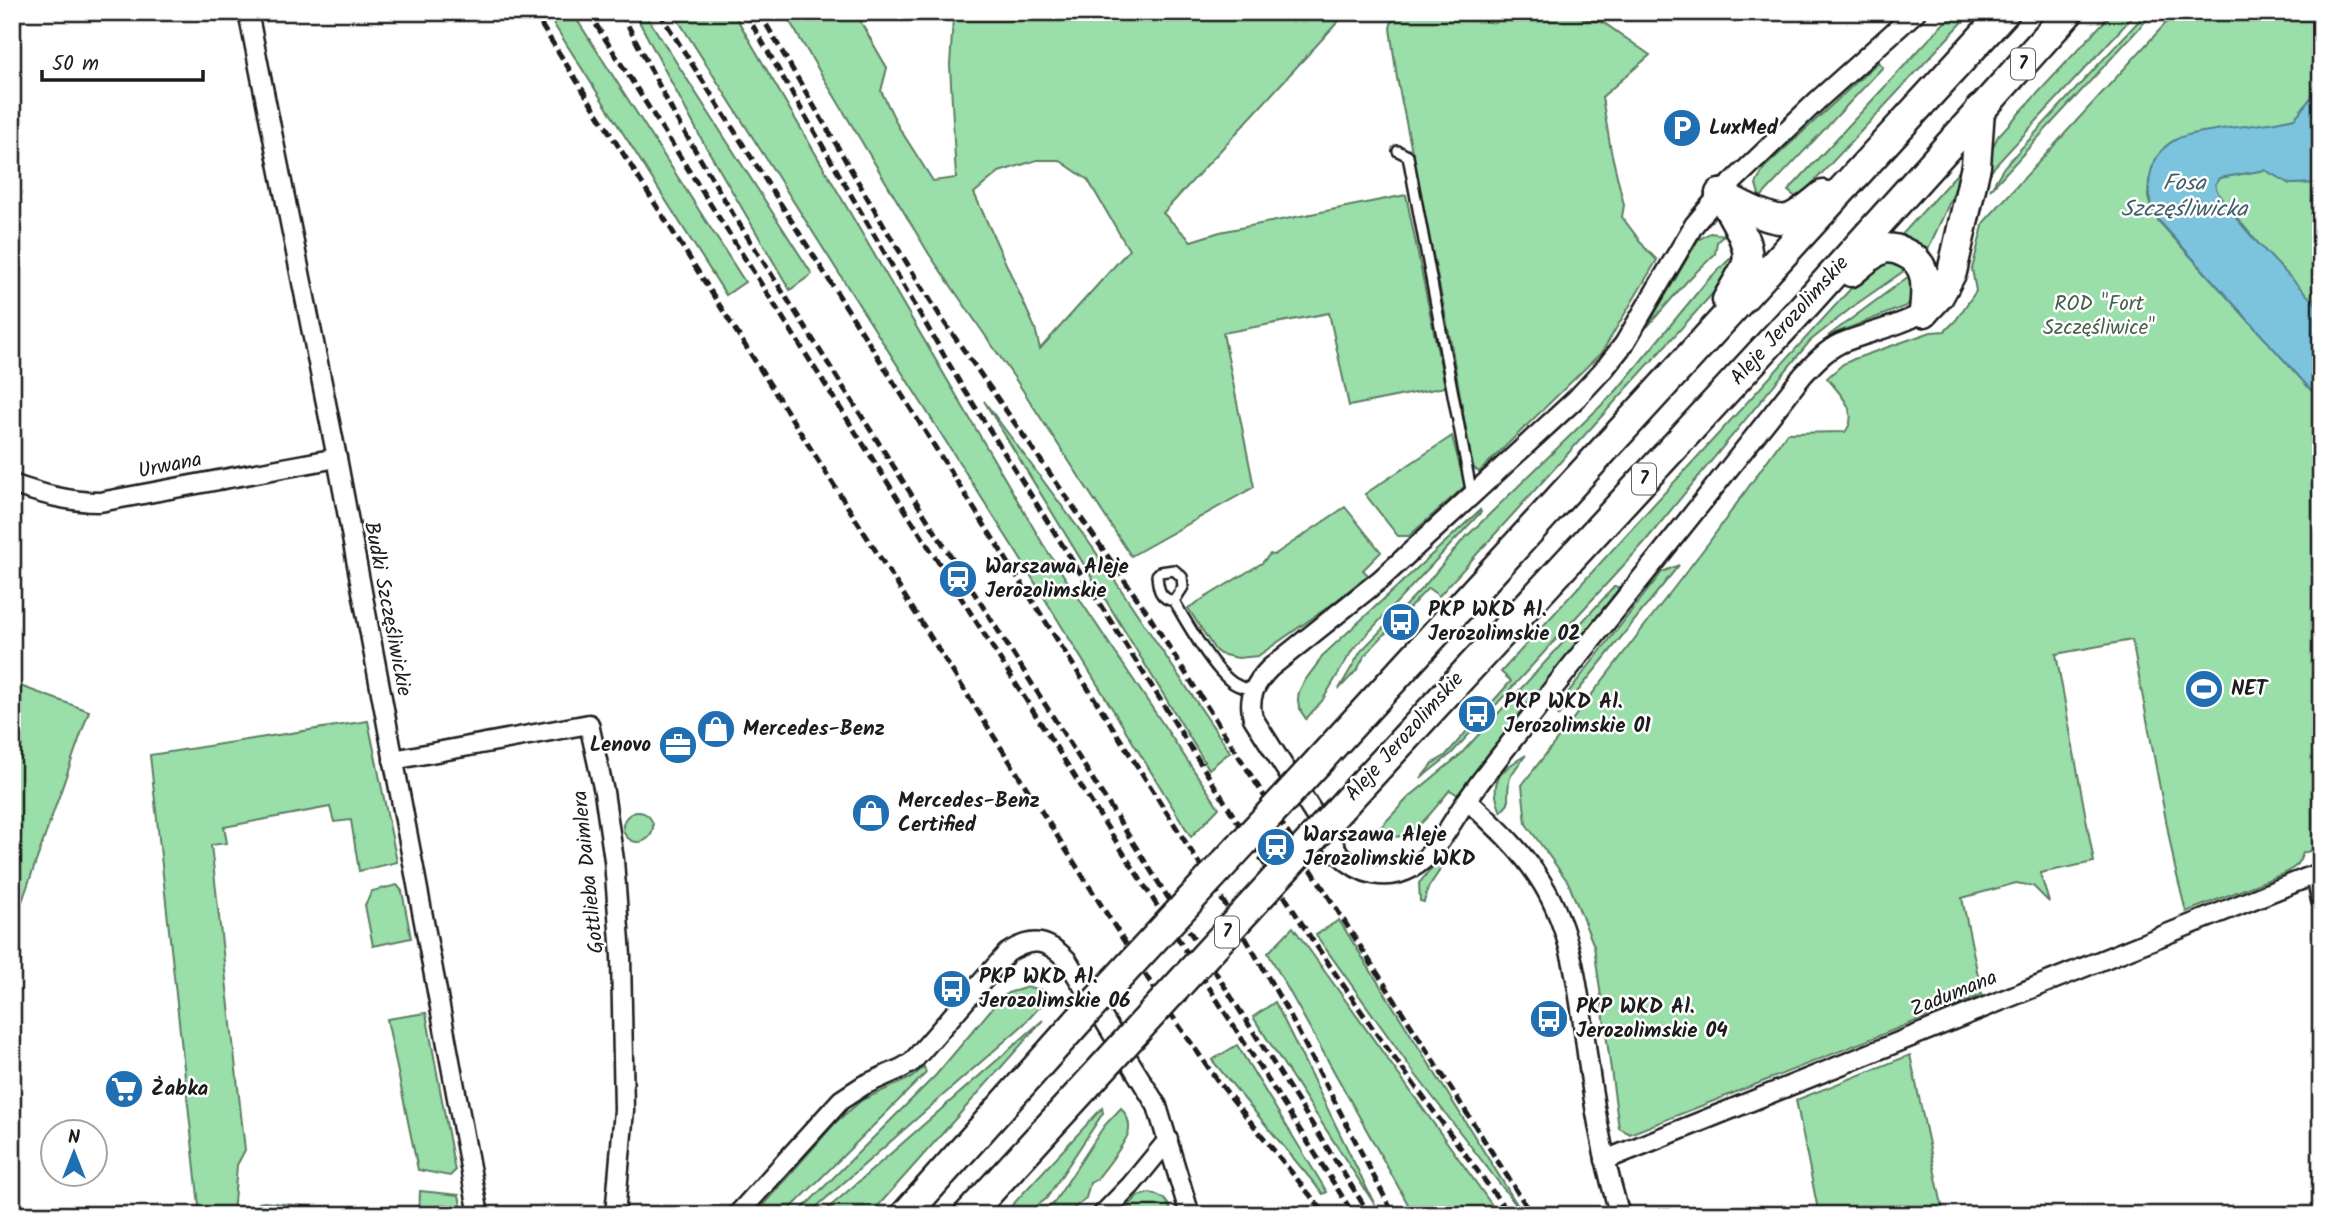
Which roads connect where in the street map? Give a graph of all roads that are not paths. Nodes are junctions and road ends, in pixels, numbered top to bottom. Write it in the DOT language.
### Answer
graph roads {
  1 [pos="248,12"];
  2 [pos="1916,12"];
  3 [pos="2005,12"];
  4 [pos="2069,14"];
  5 [pos="1980,109"];
  6 [pos="1398,151"];
  7 [pos="1870,161"];
  8 [pos="1720,194"];
  9 [pos="1806,304"];
  10 [pos="1924,312"];
  11 [pos="1707,336"];
  12 [pos="337,458"];
  13 [pos="12,484"];
  14 [pos="1472,495"];
  15 [pos="1174,601"];
  16 [pos="1253,690"];
  17 [pos="393,760"];
  18 [pos="1467,800"];
  19 [pos="2318,873"];
  20 [pos="2321,900"];
  21 [pos="1168,1140"];
  22 [pos="1605,1160"];
  23 [pos="479,1215"];
  24 [pos="615,1215"];
  25 [pos="737,1215"];
  26 [pos="905,1215"];
  27 [pos="968,1215"];
  28 [pos="1102,1215"];
  29 [pos="1190,1215"];
  30 [pos="1620,1215"];
  1 -- 12 [label="street, Budki Szczęśliwickie"];
  2 -- 8 [label="street"];
  3 -- 7 [label="main road, 7"];
  4 -- 5 [label="main road, Aleje Jerozolimskie / 7"];
  5 -- 9 [label="main road, Aleje Jerozolimskie / 7"];
  5 -- 10 [label="main road"];
  6 -- 14 [label="lane"];
  7 -- 8 [label="main road"];
  7 -- 11 [label="main road, 7"];
  8 -- 11 [label="main road"];
  8 -- 14 [label="street"];
  9 -- 10 [label="main road"];
  9 -- 27 [label="main road, Aleje Jerozolimskie / 7, bridge"];
  10 -- 18 [label="street"];
  11 -- 26 [label="main road, 7, bridge"];
  12 -- 13 [label="street, Urwana"];
  12 -- 17 [label="street, Budki Szczęśliwickie"];
  14 -- 16 [label="street"];
  15 -- 16 [label="lane"];
  16 -- 18 [label="street"];
  17 -- 23 [label="street, Budki Szczęśliwickie"];
  17 -- 24 [label="street, Gottlieba Daimlera"];
  18 -- 22 [label="street"];
  19 -- 20 [label="street"];
  19 -- 22 [label="street, Zadumana"];
  21 -- 25 [label="street"];
  21 -- 28 [label="street"];
  21 -- 29 [label="street"];
  22 -- 30 [label="street"];
}
